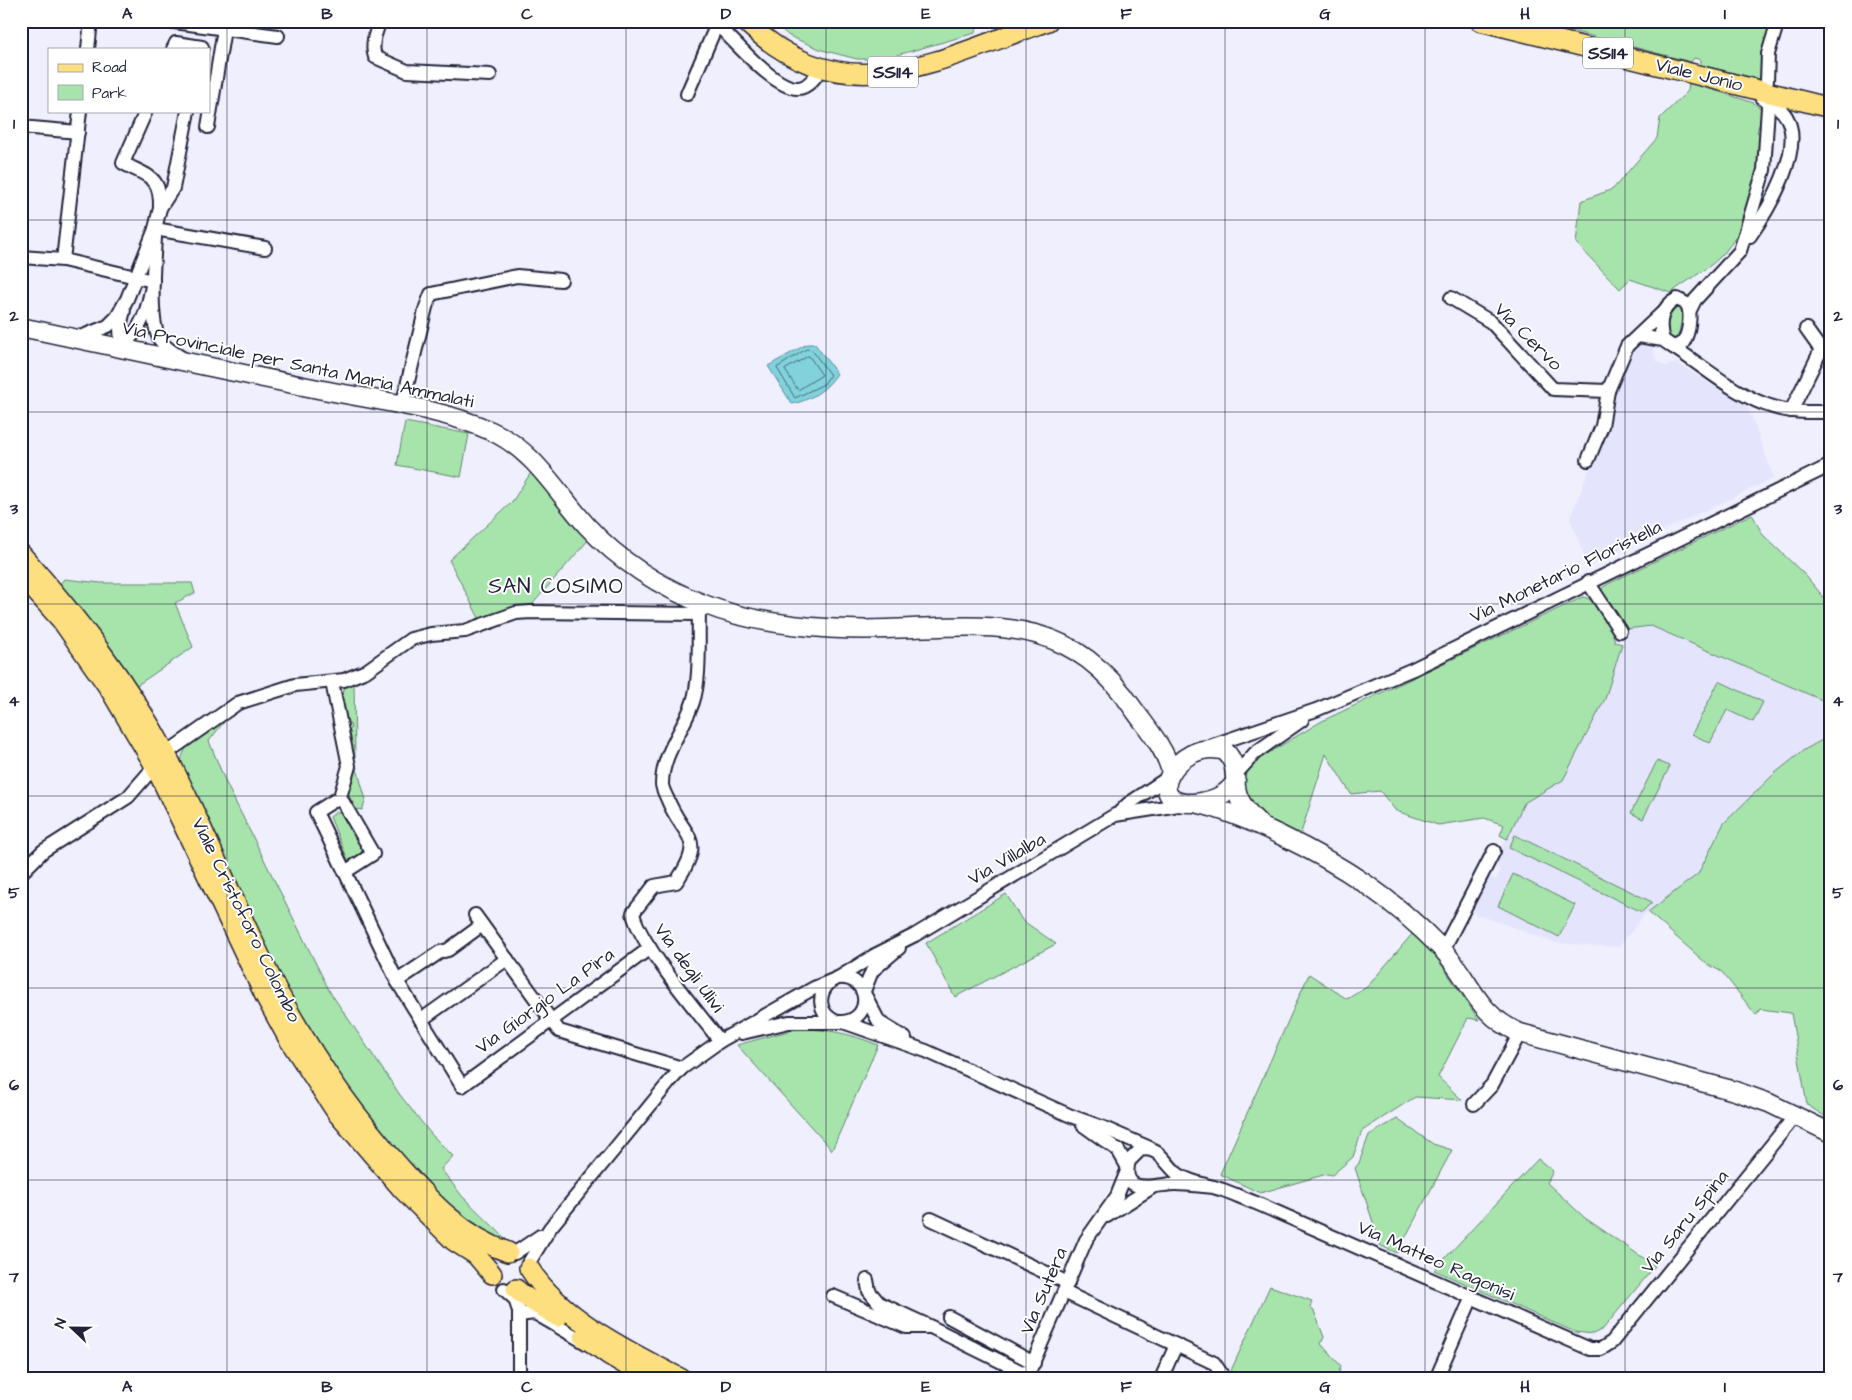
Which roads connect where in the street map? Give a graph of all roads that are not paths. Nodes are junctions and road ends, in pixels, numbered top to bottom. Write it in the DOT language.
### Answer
graph roads {
  1 [pos="91,21"];
  2 [pos="167,21"];
  3 [pos="380,21"];
  4 [pos="745,21"];
  5 [pos="1048,21"];
  6 [pos="1480,21"];
  7 [pos="1778,21"];
  8 [pos="715,23"];
  9 [pos="204,24"];
  10 [pos="224,29"];
  11 [pos="278,36"];
  12 [pos="88,48"];
  13 [pos="174,48"];
  14 [pos="201,48"];
  15 [pos="821,69"];
  16 [pos="490,75"];
  17 [pos="1767,81"];
  18 [pos="1737,84"];
  19 [pos="687,94"];
  20 [pos="1768,107"];
  21 [pos="1831,108"];
  22 [pos="80,112"];
  23 [pos="146,112"];
  24 [pos="188,112"];
  25 [pos="21,127"];
  26 [pos="208,128"];
  27 [pos="78,132"];
  28 [pos="160,208"];
  29 [pos="155,229"];
  30 [pos="265,248"];
  31 [pos="1740,251"];
  32 [pos="21,257"];
  33 [pos="64,260"];
  34 [pos="134,277"];
  35 [pos="561,280"];
  36 [pos="153,281"];
  37 [pos="1711,282"];
  38 [pos="1451,298"];
  39 [pos="128,299"];
  40 [pos="1678,299"];
  41 [pos="1690,310"];
  42 [pos="1664,311"];
  43 [pos="21,327"];
  44 [pos="1806,329"];
  45 [pos="1638,336"];
  46 [pos="1687,336"];
  47 [pos="78,338"];
  48 [pos="1668,343"];
  49 [pos="121,348"];
  50 [pos="191,362"];
  51 [pos="1701,364"];
  52 [pos="1608,391"];
  53 [pos="402,406"];
  54 [pos="1791,411"];
  55 [pos="1831,412"];
  56 [pos="1588,460"];
  57 [pos="1831,465"];
  58 [pos="21,554"];
  59 [pos="21,574"];
  60 [pos="1588,582"];
  61 [pos="702,609"];
  62 [pos="1620,631"];
  63 [pos="332,682"];
  64 [pos="1316,710"];
  65 [pos="1148,730"];
  66 [pos="1198,750"];
  67 [pos="160,760"];
  68 [pos="1168,775"];
  69 [pos="1236,777"];
  70 [pos="340,797"];
  71 [pos="1190,804"];
  72 [pos="1118,814"];
  73 [pos="1262,826"];
  74 [pos="1494,851"];
  75 [pos="21,874"];
  76 [pos="347,876"];
  77 [pos="914,935"];
  78 [pos="650,948"];
  79 [pos="1443,950"];
  80 [pos="507,959"];
  81 [pos="834,980"];
  82 [pos="397,981"];
  83 [pos="864,993"];
  84 [pos="421,1020"];
  85 [pos="551,1020"];
  86 [pos="839,1021"];
  87 [pos="1520,1033"];
  88 [pos="732,1035"];
  89 [pos="720,1041"];
  90 [pos="926,1051"];
  91 [pos="682,1068"];
  92 [pos="1474,1104"];
  93 [pos="1071,1116"];
  94 [pos="1795,1116"];
  95 [pos="1831,1133"];
  96 [pos="1155,1150"];
  97 [pos="1166,1162"];
  98 [pos="1127,1169"];
  99 [pos="1154,1187"];
  100 [pos="1214,1187"];
  101 [pos="931,1219"];
  102 [pos="1100,1220"];
  103 [pos="520,1259"];
  104 [pos="492,1274"];
  105 [pos="867,1280"];
  106 [pos="1066,1288"];
  107 [pos="833,1296"];
  108 [pos="1472,1297"];
  109 [pos="516,1300"];
  110 [pos="949,1317"];
  111 [pos="931,1327"];
  112 [pos="1176,1345"];
  113 [pos="1601,1349"];
  114 [pos="1034,1363"];
  115 [pos="1027,1377"];
  116 [pos="519,1379"];
  117 [pos="650,1379"];
  118 [pos="682,1379"];
  119 [pos="1161,1379"];
  120 [pos="1220,1379"];
  121 [pos="1436,1379"];
  1 -- 12 [label="street"];
  2 -- 9 [label="street"];
  3 -- 16 [label="street"];
  4 -- 15 [label="main road, SS114"];
  5 -- 15 [label="main road, SS114"];
  6 -- 18 [label="main road, Viale Jonio / SS114"];
  7 -- 17 [label="street"];
  8 -- 15 [label="street"];
  8 -- 19 [label="street"];
  9 -- 10 [label="street"];
  10 -- 11 [label="street"];
  10 -- 26 [label="street"];
  13 -- 14 [label="street"];
  18 -- 21 [label="main road, Viale Jonio / SS114"];
  18 -- 31 [label="street"];
  20 -- 31 [label="street"];
  22 -- 27 [label="street"];
  23 -- 28 [label="street"];
  24 -- 28 [label="street"];
  25 -- 27 [label="street"];
  27 -- 33 [label="street"];
  28 -- 29 [label="street"];
  29 -- 30 [label="street"];
  29 -- 34 [label="street"];
  29 -- 36 [label="street"];
  31 -- 37 [label="street"];
  32 -- 33 [label="street"];
  33 -- 34 [label="street"];
  34 -- 36 [label="street"];
  34 -- 39 [label="street"];
  35 -- 53 [label="street"];
  36 -- 49 [label="street"];
  36 -- 50 [label="street"];
  37 -- 40 [label="street"];
  37 -- 41 [label="street"];
  38 -- 52 [label="street, Via Cervo"];
  39 -- 47 [label="street"];
  39 -- 49 [label="street"];
  40 -- 41 [label="street"];
  40 -- 42 [label="street"];
  41 -- 46 [label="street"];
  42 -- 45 [label="street"];
  42 -- 48 [label="street"];
  43 -- 47 [label="street, Via Provinciale per Santa Maria Ammalati"];
  44 -- 54 [label="street"];
  45 -- 48 [label="street"];
  45 -- 52 [label="street"];
  46 -- 48 [label="street"];
  46 -- 51 [label="street"];
  47 -- 49 [label="street, Via Provinciale per Santa Maria Ammalati"];
  48 -- 51 [label="street"];
  49 -- 50 [label="street, Via Provinciale per Santa Maria Ammalati"];
  50 -- 53 [label="street, Via Provinciale per Santa Maria Ammalati"];
  51 -- 54 [label="street"];
  52 -- 56 [label="street"];
  53 -- 61 [label="street, Via Provinciale per Santa Maria Ammalati"];
  54 -- 55 [label="street"];
  57 -- 60 [label="street, Via Monetario Floristella"];
  58 -- 67 [label="main road, Viale Cristoforo Colombo"];
  59 -- 67 [label="main road, Viale Cristoforo Colombo"];
  60 -- 62 [label="street"];
  60 -- 64 [label="street, Via Monetario Floristella"];
  61 -- 63 [label="street"];
  61 -- 65 [label="street, Via Provinciale per Santa Maria Ammalati"];
  61 -- 78 [label="street, Via degli Ulivi"];
  63 -- 67 [label="street"];
  63 -- 70 [label="street"];
  64 -- 66 [label="street"];
  64 -- 69 [label="street"];
  65 -- 66 [label="street"];
  65 -- 68 [label="street, Via Provinciale per Santa Maria Ammalati"];
  66 -- 68 [label="street"];
  66 -- 69 [label="street"];
  67 -- 75 [label="street"];
  67 -- 103 [label="main road, Viale Cristoforo Colombo"];
  67 -- 104 [label="main road, Viale Cristoforo Colombo"];
  68 -- 71 [label="street"];
  68 -- 72 [label="street"];
  69 -- 71 [label="street"];
  69 -- 73 [label="street"];
  70 -- 76 [label="street"];
  70 -- 76 [label="street"];
  71 -- 72 [label="street"];
  71 -- 73 [label="street"];
  72 -- 77 [label="street, Via Villalba"];
  73 -- 79 [label="street"];
  74 -- 79 [label="street"];
  76 -- 82 [label="street"];
  77 -- 81 [label="street"];
  77 -- 83 [label="street"];
  78 -- 85 [label="street, Via Giorgio La Pira"];
  78 -- 89 [label="street, Via degli Ulivi"];
  79 -- 87 [label="street"];
  80 -- 82 [label="street"];
  80 -- 84 [label="street"];
  80 -- 85 [label="street"];
  81 -- 83 [label="street"];
  81 -- 86 [label="street"];
  81 -- 88 [label="street"];
  82 -- 84 [label="street"];
  83 -- 86 [label="street"];
  83 -- 90 [label="street"];
  84 -- 85 [label="street, Via Giorgio La Pira"];
  85 -- 91 [label="street"];
  86 -- 88 [label="street"];
  86 -- 90 [label="street"];
  87 -- 92 [label="street"];
  87 -- 94 [label="street"];
  88 -- 89 [label="street"];
  89 -- 91 [label="street, Via degli Ulivi"];
  90 -- 93 [label="street"];
  91 -- 103 [label="street, Via degli Ulivi"];
  93 -- 96 [label="street"];
  93 -- 98 [label="street"];
  94 -- 95 [label="street"];
  94 -- 113 [label="street, Via Saru Spina"];
  96 -- 97 [label="street"];
  96 -- 98 [label="street"];
  97 -- 99 [label="street"];
  97 -- 100 [label="street"];
  98 -- 99 [label="street"];
  98 -- 102 [label="street, Via Sutera"];
  99 -- 100 [label="street"];
  99 -- 102 [label="street"];
  100 -- 108 [label="street, Via Matteo Ragonisi"];
  101 -- 106 [label="street"];
  102 -- 106 [label="street, Via Sutera"];
  103 -- 104 [label="main road"];
  103 -- 109 [label="main road"];
  103 -- 118 [label="main road"];
  104 -- 109 [label="main road, Viale Cristoforo Colombo"];
  105 -- 111 [label="street"];
  106 -- 112 [label="street"];
  106 -- 114 [label="street, Via Sutera"];
  107 -- 111 [label="street"];
  108 -- 113 [label="street, Via Matteo Ragonisi"];
  108 -- 121 [label="street"];
  109 -- 116 [label="street"];
  109 -- 117 [label="main road"];
  110 -- 114 [label="street"];
  111 -- 115 [label="street"];
  112 -- 119 [label="street"];
  112 -- 120 [label="street"];
  114 -- 115 [label="street, Via Sutera"];
}
